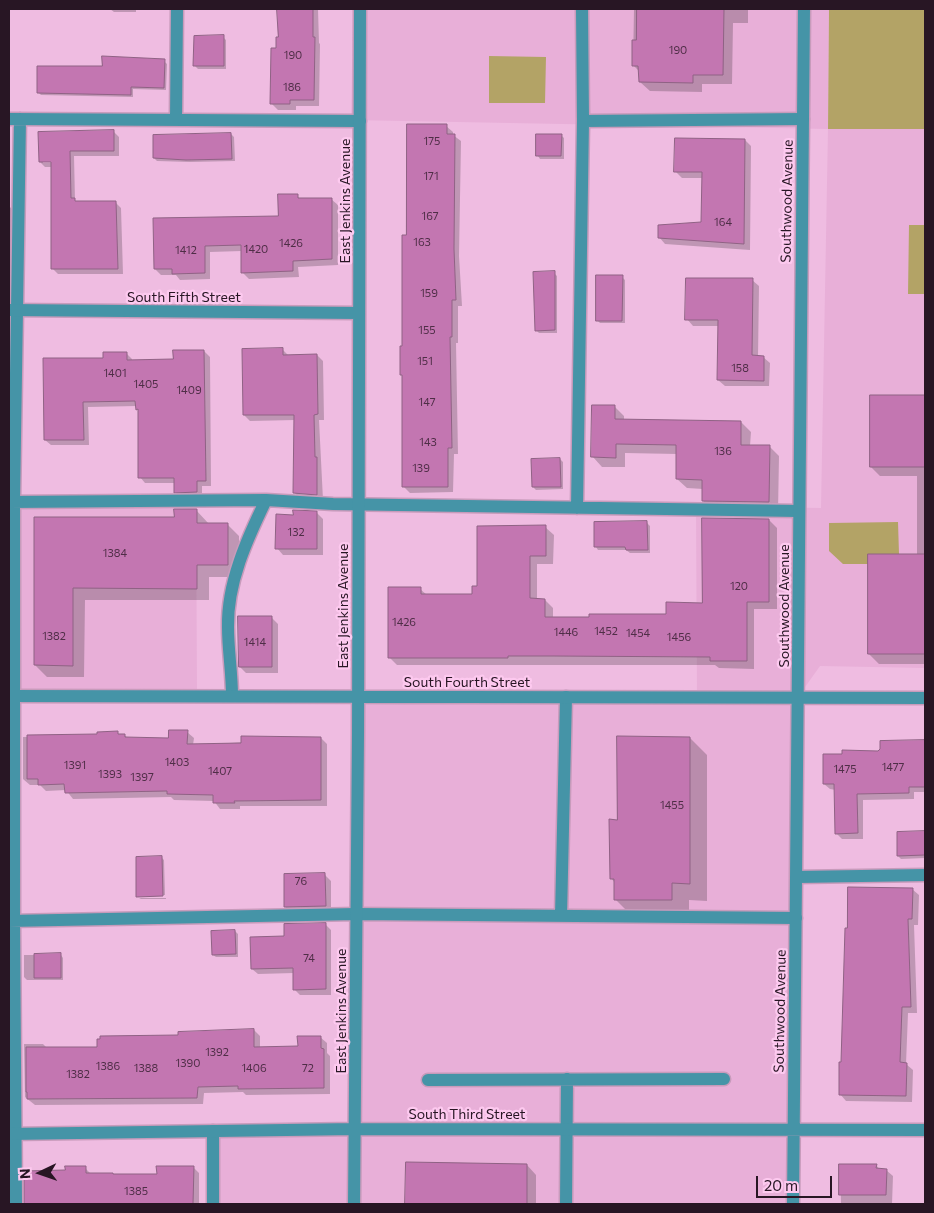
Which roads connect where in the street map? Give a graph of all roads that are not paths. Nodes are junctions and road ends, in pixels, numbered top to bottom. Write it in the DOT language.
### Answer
graph roads {
  1 [pos="177,9"];
  2 [pos="360,9"];
  3 [pos="582,9"];
  4 [pos="804,9"];
  5 [pos="14,119"];
  6 [pos="803,119"];
  7 [pos="176,120"];
  8 [pos="360,121"];
  9 [pos="583,121"];
  10 [pos="13,310"];
  11 [pos="359,313"];
  12 [pos="266,500"];
  13 [pos="11,502"];
  14 [pos="359,504"];
  15 [pos="577,508"];
  16 [pos="799,512"];
  17 [pos="12,696"];
  18 [pos="232,696"];
  19 [pos="358,697"];
  20 [pos="566,697"];
  21 [pos="799,698"];
  22 [pos="925,698"];
  23 [pos="925,875"];
  24 [pos="797,877"];
  25 [pos="356,914"];
  26 [pos="561,916"];
  27 [pos="796,918"];
  28 [pos="11,921"];
  29 [pos="724,1079"];
  30 [pos="428,1080"];
  31 [pos="567,1080"];
  32 [pos="355,1129"];
  33 [pos="566,1129"];
  34 [pos="794,1130"];
  35 [pos="925,1130"];
  36 [pos="213,1131"];
  37 [pos="12,1134"];
  38 [pos="16,1204"];
  39 [pos="213,1204"];
  40 [pos="354,1204"];
  41 [pos="566,1204"];
  42 [pos="793,1204"];
  1 -- 7 [label="street"];
  2 -- 8 [label="street, East Jenkins Avenue"];
  3 -- 9 [label="street"];
  4 -- 6 [label="street, Southwood Avenue"];
  5 -- 7 [label="street"];
  5 -- 10 [label="street"];
  6 -- 9 [label="street"];
  6 -- 16 [label="street, Southwood Avenue"];
  7 -- 8 [label="street"];
  8 -- 11 [label="street, East Jenkins Avenue"];
  9 -- 15 [label="street"];
  10 -- 11 [label="street, South Fifth Street"];
  10 -- 13 [label="street"];
  11 -- 14 [label="street, East Jenkins Avenue"];
  12 -- 13 [label="street"];
  12 -- 14 [label="street"];
  12 -- 18 [label="street"];
  13 -- 17 [label="street"];
  14 -- 15 [label="street"];
  14 -- 19 [label="street, East Jenkins Avenue"];
  15 -- 16 [label="street"];
  16 -- 21 [label="street, Southwood Avenue"];
  17 -- 18 [label="street, South Fourth Street"];
  17 -- 28 [label="street"];
  18 -- 19 [label="street, South Fourth Street"];
  19 -- 20 [label="street, South Fourth Street"];
  19 -- 25 [label="street, East Jenkins Avenue"];
  20 -- 21 [label="street, South Fourth Street"];
  20 -- 26 [label="street"];
  21 -- 22 [label="street, South Fourth Street"];
  21 -- 24 [label="street, Southwood Avenue"];
  23 -- 24 [label="street"];
  24 -- 27 [label="street, Southwood Avenue"];
  25 -- 26 [label="street"];
  25 -- 28 [label="street"];
  25 -- 32 [label="street, East Jenkins Avenue"];
  26 -- 27 [label="street"];
  27 -- 34 [label="street, Southwood Avenue"];
  28 -- 37 [label="street"];
  29 -- 31 [label="street"];
  30 -- 31 [label="street"];
  31 -- 33 [label="street"];
  32 -- 33 [label="street, South Third Street"];
  32 -- 36 [label="street, South Third Street"];
  32 -- 40 [label="street, East Jenkins Avenue"];
  33 -- 34 [label="street, South Third Street"];
  33 -- 41 [label="street"];
  34 -- 35 [label="street, South Third Street"];
  34 -- 42 [label="street, Southwood Avenue"];
  36 -- 37 [label="street, South Third Street"];
  36 -- 39 [label="street"];
  37 -- 38 [label="street"];
}
